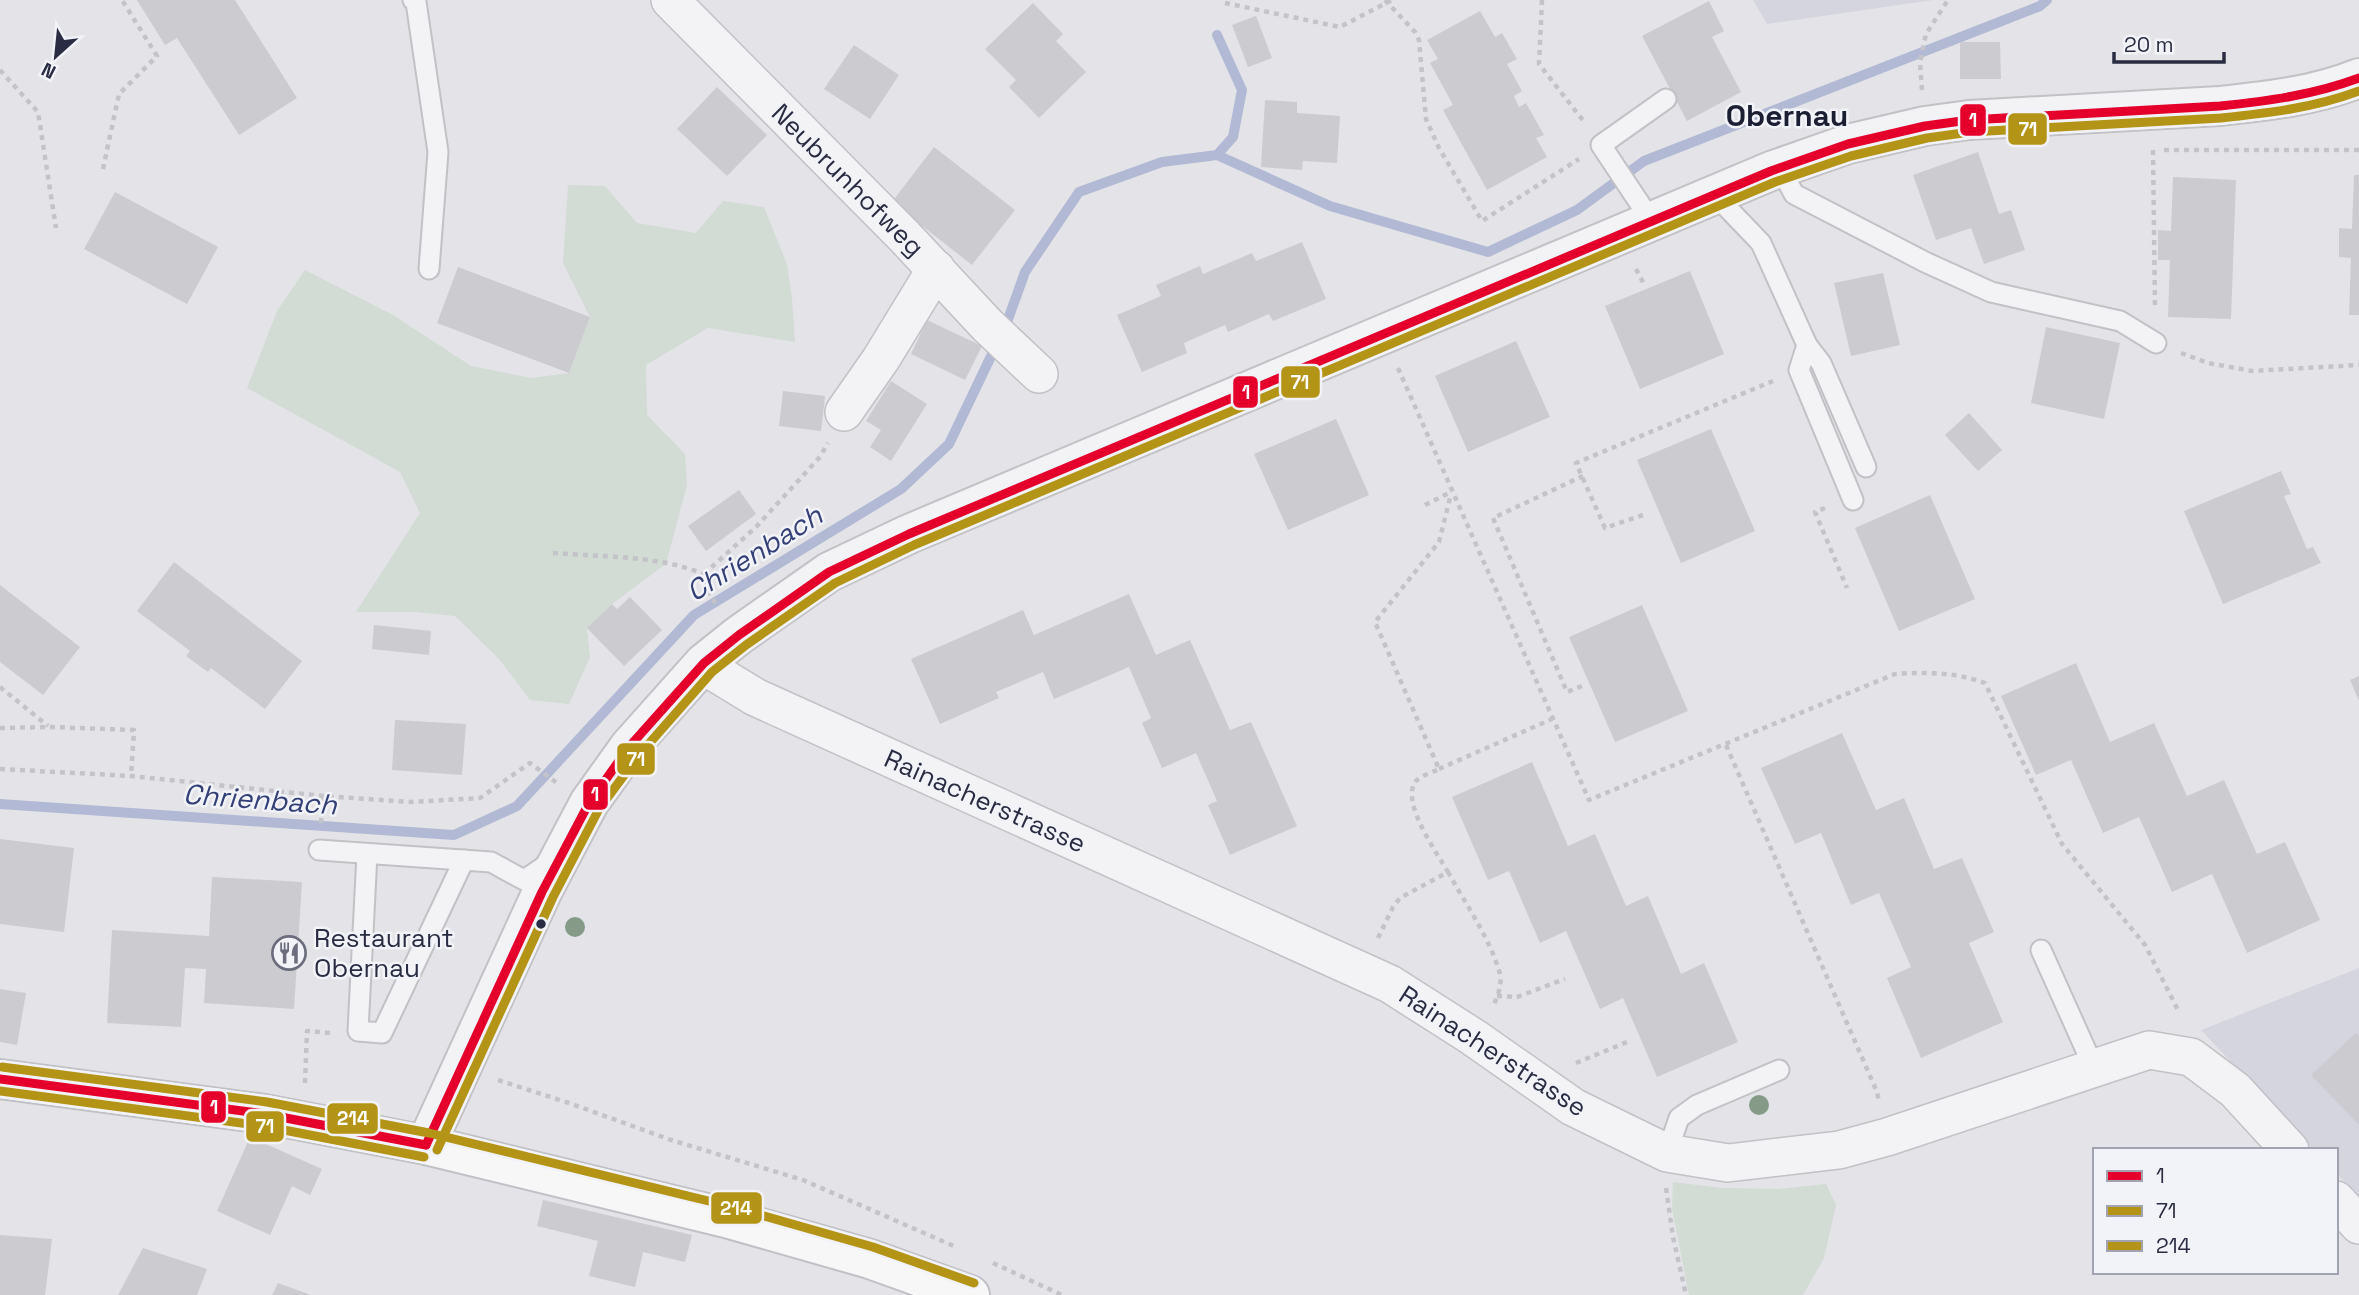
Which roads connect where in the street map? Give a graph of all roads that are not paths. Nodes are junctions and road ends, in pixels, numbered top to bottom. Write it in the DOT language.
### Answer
graph roads {
  1 [pos="413,0"];
  2 [pos="670,0"];
  3 [pos="2359,78"];
  4 [pos="1666,99"];
  5 [pos="1780,168"];
  6 [pos="1716,195"];
  7 [pos="1644,210"];
  8 [pos="429,269"];
  9 [pos="936,269"];
  10 [pos="2156,343"];
  11 [pos="1807,345"];
  12 [pos="1039,374"];
  13 [pos="844,412"];
  14 [pos="1866,467"];
  15 [pos="1853,500"];
  16 [pos="704,663"];
  17 [pos="319,850"];
  18 [pos="367,854"];
  19 [pos="562,855"];
  20 [pos="464,860"];
  21 [pos="2041,950"];
  22 [pos="2094,1068"];
  23 [pos="1779,1070"];
  24 [pos="0,1079"];
  25 [pos="426,1145"];
  26 [pos="2288,1148"];
  27 [pos="1667,1153"];
  28 [pos="2338,1202"];
  29 [pos="2359,1225"];
  30 [pos="970,1295"];
  1 -- 8 [label="lane"];
  2 -- 9 [label="street, Neubrunhofweg"];
  3 -- 5 [label="street"];
  4 -- 7 [label="lane"];
  5 -- 6 [label="street"];
  5 -- 10 [label="lane"];
  6 -- 7 [label="street"];
  6 -- 11 [label="lane"];
  7 -- 16 [label="street"];
  9 -- 12 [label="street"];
  9 -- 13 [label="street, Neubrunhofweg"];
  11 -- 14 [label="lane"];
  11 -- 15 [label="lane"];
  16 -- 19 [label="street"];
  16 -- 27 [label="street, Rainacherstrasse"];
  17 -- 18 [label="lane"];
  18 -- 20 [label="lane"];
  18 -- 20 [label="lane"];
  19 -- 20 [label="lane"];
  19 -- 25 [label="street"];
  21 -- 22 [label="lane"];
  22 -- 26 [label="street, Rainacherstrasse"];
  22 -- 27 [label="street, Rainacherstrasse"];
  23 -- 27 [label="lane"];
  24 -- 25 [label="main road"];
  25 -- 30 [label="main road"];
  28 -- 29 [label="street"];
}
